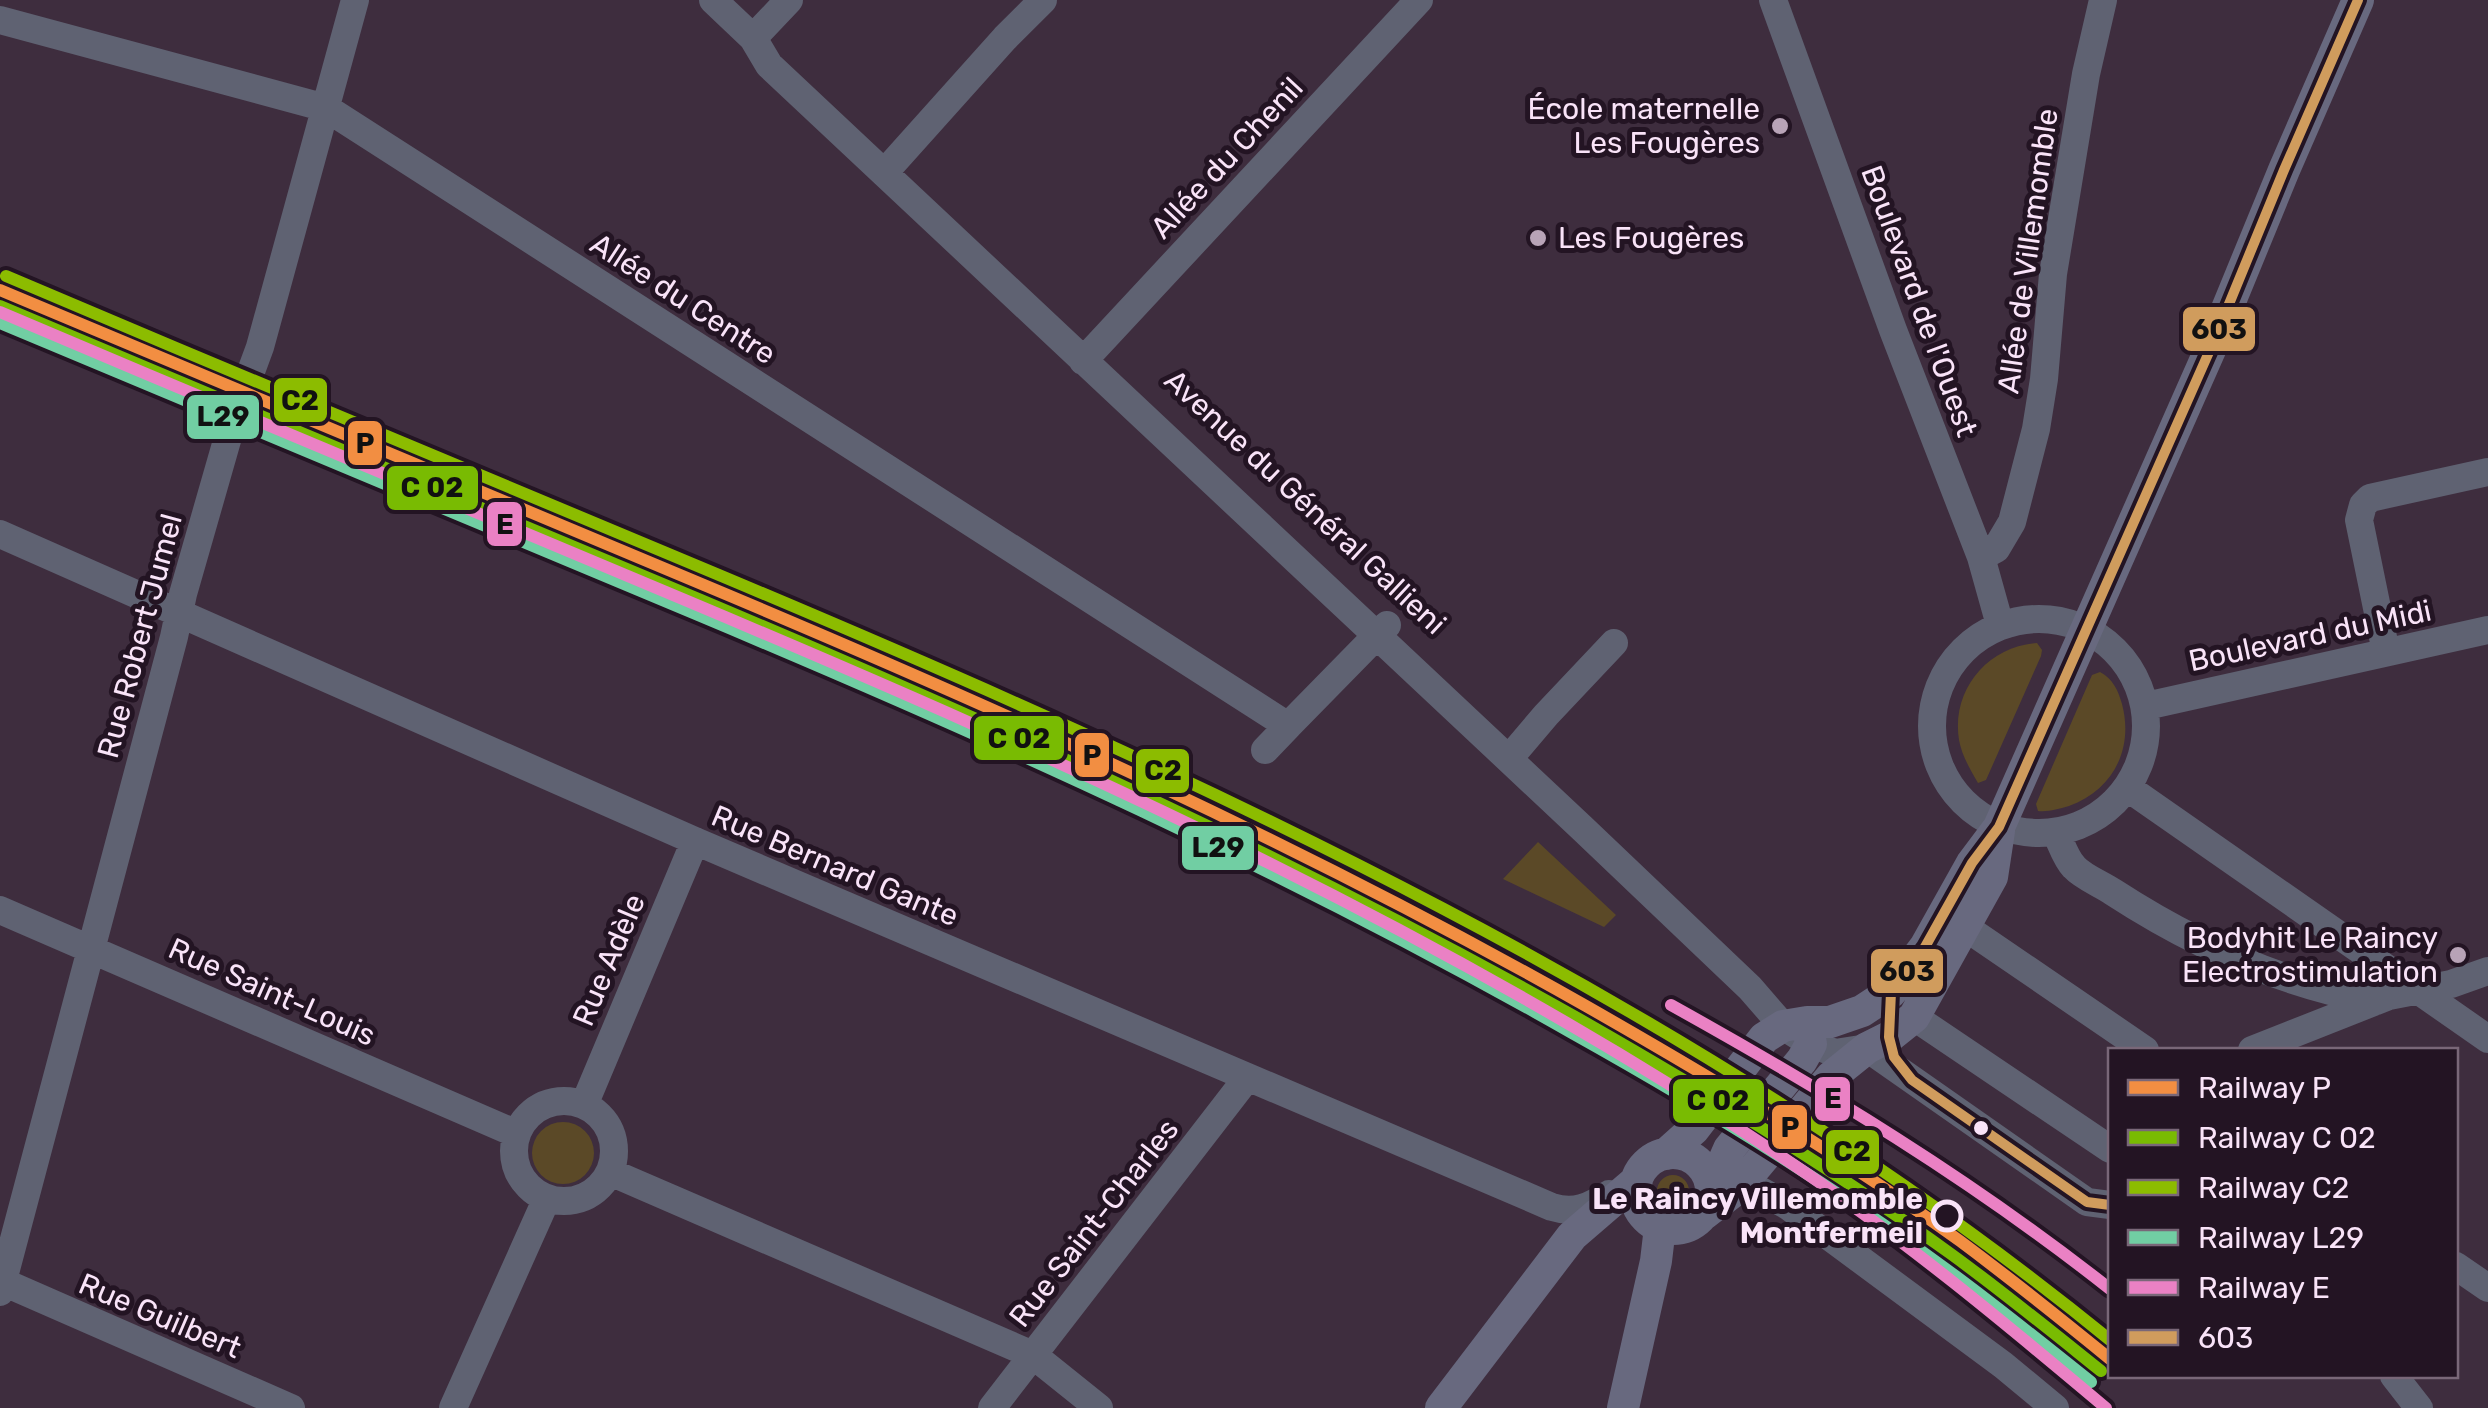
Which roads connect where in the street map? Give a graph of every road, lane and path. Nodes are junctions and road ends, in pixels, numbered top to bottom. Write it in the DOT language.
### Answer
graph roads {
  1 [pos="355,0"];
  2 [pos="713,0"];
  3 [pos="790,0"];
  4 [pos="1043,0"];
  5 [pos="1420,0"];
  6 [pos="1773,0"];
  7 [pos="2103,0"];
  8 [pos="2358,0"];
  9 [pos="0,20"];
  10 [pos="753,38"];
  11 [pos="326,108"];
  12 [pos="890,166"];
  13 [pos="1088,354"];
  14 [pos="2488,472"];
  15 [pos="0,534"];
  16 [pos="1981,557"];
  17 [pos="178,614"];
  18 [pos="2000,625"];
  19 [pos="2088,629"];
  20 [pos="1382,630"];
  21 [pos="2488,630"];
  22 [pos="1614,643"];
  23 [pos="2386,652"];
  24 [pos="2146,706"];
  25 [pos="1288,726"];
  26 [pos="1518,748"];
  27 [pos="1265,750"];
  28 [pos="2128,788"];
  29 [pos="2000,826"];
  30 [pos="2056,833"];
  31 [pos="695,840"];
  32 [pos="0,910"];
  33 [pos="1965,927"];
  34 [pos="90,948"];
  35 [pos="2488,971"];
  36 [pos="2418,990"];
  37 [pos="1891,992"];
  38 [pos="2376,1001"];
  39 [pos="1800,1031"];
  40 [pos="1890,1034"];
  41 [pos="2488,1039"];
  42 [pos="2141,1048"];
  43 [pos="2257,1048"];
  44 [pos="1247,1078"];
  45 [pos="584,1105"];
  46 [pos="517,1134"];
  47 [pos="2108,1148"];
  48 [pos="1649,1167"];
  49 [pos="610,1172"];
  50 [pos="1718,1197"];
  51 [pos="547,1198"];
  52 [pos="2108,1206"];
  53 [pos="1660,1227"];
  54 [pos="5,1252"];
  55 [pos="2458,1267"];
  56 [pos="1,1287"];
  57 [pos="2488,1288"];
  58 [pos="1034,1355"];
  59 [pos="2396,1378"];
  60 [pos="291,1408"];
  61 [pos="453,1408"];
  62 [pos="992,1408"];
  63 [pos="1098,1408"];
  64 [pos="1440,1408"];
  65 [pos="1623,1408"];
  66 [pos="2055,1408"];
  67 [pos="2418,1408"];
  1 -- 11 [label="street, Rue Robert Jumel"];
  2 -- 10 [label="street, Avenue du Général Gallieni"];
  3 -- 10 [label="street"];
  4 -- 12 [label="street"];
  5 -- 13 [label="street, Allée du Chenil"];
  6 -- 16 [label="street, Boulevard de l'Ouest"];
  7 -- 16 [label="street, Allée de Villemomble"];
  8 -- 19 [label="main road"];
  9 -- 11 [label="street, Allée du Centre"];
  10 -- 12 [label="street, Avenue du Général Gallieni"];
  11 -- 17 [label="street, Rue Robert Jumel"];
  11 -- 25 [label="street, Allée du Centre"];
  12 -- 13 [label="street, Avenue du Général Gallieni"];
  13 -- 20 [label="street, Avenue du Général Gallieni"];
  14 -- 23 [label="street"];
  15 -- 17 [label="street, Rue Bernard Gante"];
  16 -- 18 [label="street, Boulevard de l'Ouest"];
  17 -- 31 [label="street, Rue Bernard Gante"];
  17 -- 34 [label="street, Rue Robert Jumel"];
  18 -- 19 [label="street"];
  18 -- 29 [label="street"];
  19 -- 24 [label="street"];
  19 -- 29 [label="main road"];
  20 -- 25 [label="street"];
  20 -- 26 [label="street, Avenue du Général Gallieni"];
  20 -- 39 [label="street, Avenue du Général Gallieni"];
  21 -- 23 [label="street, Boulevard du Midi"];
  22 -- 26 [label="street"];
  23 -- 24 [label="street, Boulevard du Midi"];
  24 -- 28 [label="street"];
  25 -- 27 [label="street"];
  26 -- 39 [label="street, Avenue du Général Gallieni"];
  28 -- 30 [label="street"];
  28 -- 36 [label="street"];
  29 -- 30 [label="street"];
  29 -- 33 [label="main road"];
  29 -- 37 [label="main road"];
  30 -- 38 [label="street"];
  31 -- 44 [label="street, Rue Bernard Gante"];
  31 -- 45 [label="street, Rue Adèle"];
  32 -- 34 [label="street, Rue Saint-Louis"];
  33 -- 40 [label="main road"];
  33 -- 42 [label="street"];
  34 -- 46 [label="street, Rue Saint-Louis"];
  34 -- 54 [label="street, Rue Robert Jumel"];
  35 -- 36 [label="street"];
  36 -- 38 [label="street"];
  36 -- 41 [label="street"];
  37 -- 39 [label="main road"];
  37 -- 40 [label="street"];
  38 -- 43 [label="street"];
  39 -- 40 [label="street"];
  39 -- 48 [label="main road"];
  39 -- 50 [label="main road"];
  40 -- 47 [label="street"];
  40 -- 50 [label="main road"];
  40 -- 52 [label="street"];
  44 -- 48 [label="street, Rue Bernard Gante"];
  44 -- 58 [label="street, Rue Saint-Charles"];
  45 -- 46 [label="street"];
  45 -- 49 [label="street"];
  46 -- 51 [label="street"];
  48 -- 50 [label="main road"];
  48 -- 53 [label="main road"];
  48 -- 64 [label="main road"];
  49 -- 51 [label="street"];
  49 -- 58 [label="street"];
  50 -- 53 [label="main road"];
  50 -- 66 [label="street"];
  51 -- 61 [label="street"];
  53 -- 65 [label="main road"];
  54 -- 56 [label="street, Rue Robert Jumel"];
  55 -- 57 [label="street"];
  56 -- 60 [label="street, Rue Guilbert"];
  58 -- 62 [label="street, Rue Saint-Charles"];
  58 -- 63 [label="street"];
  59 -- 67 [label="street"];
}
